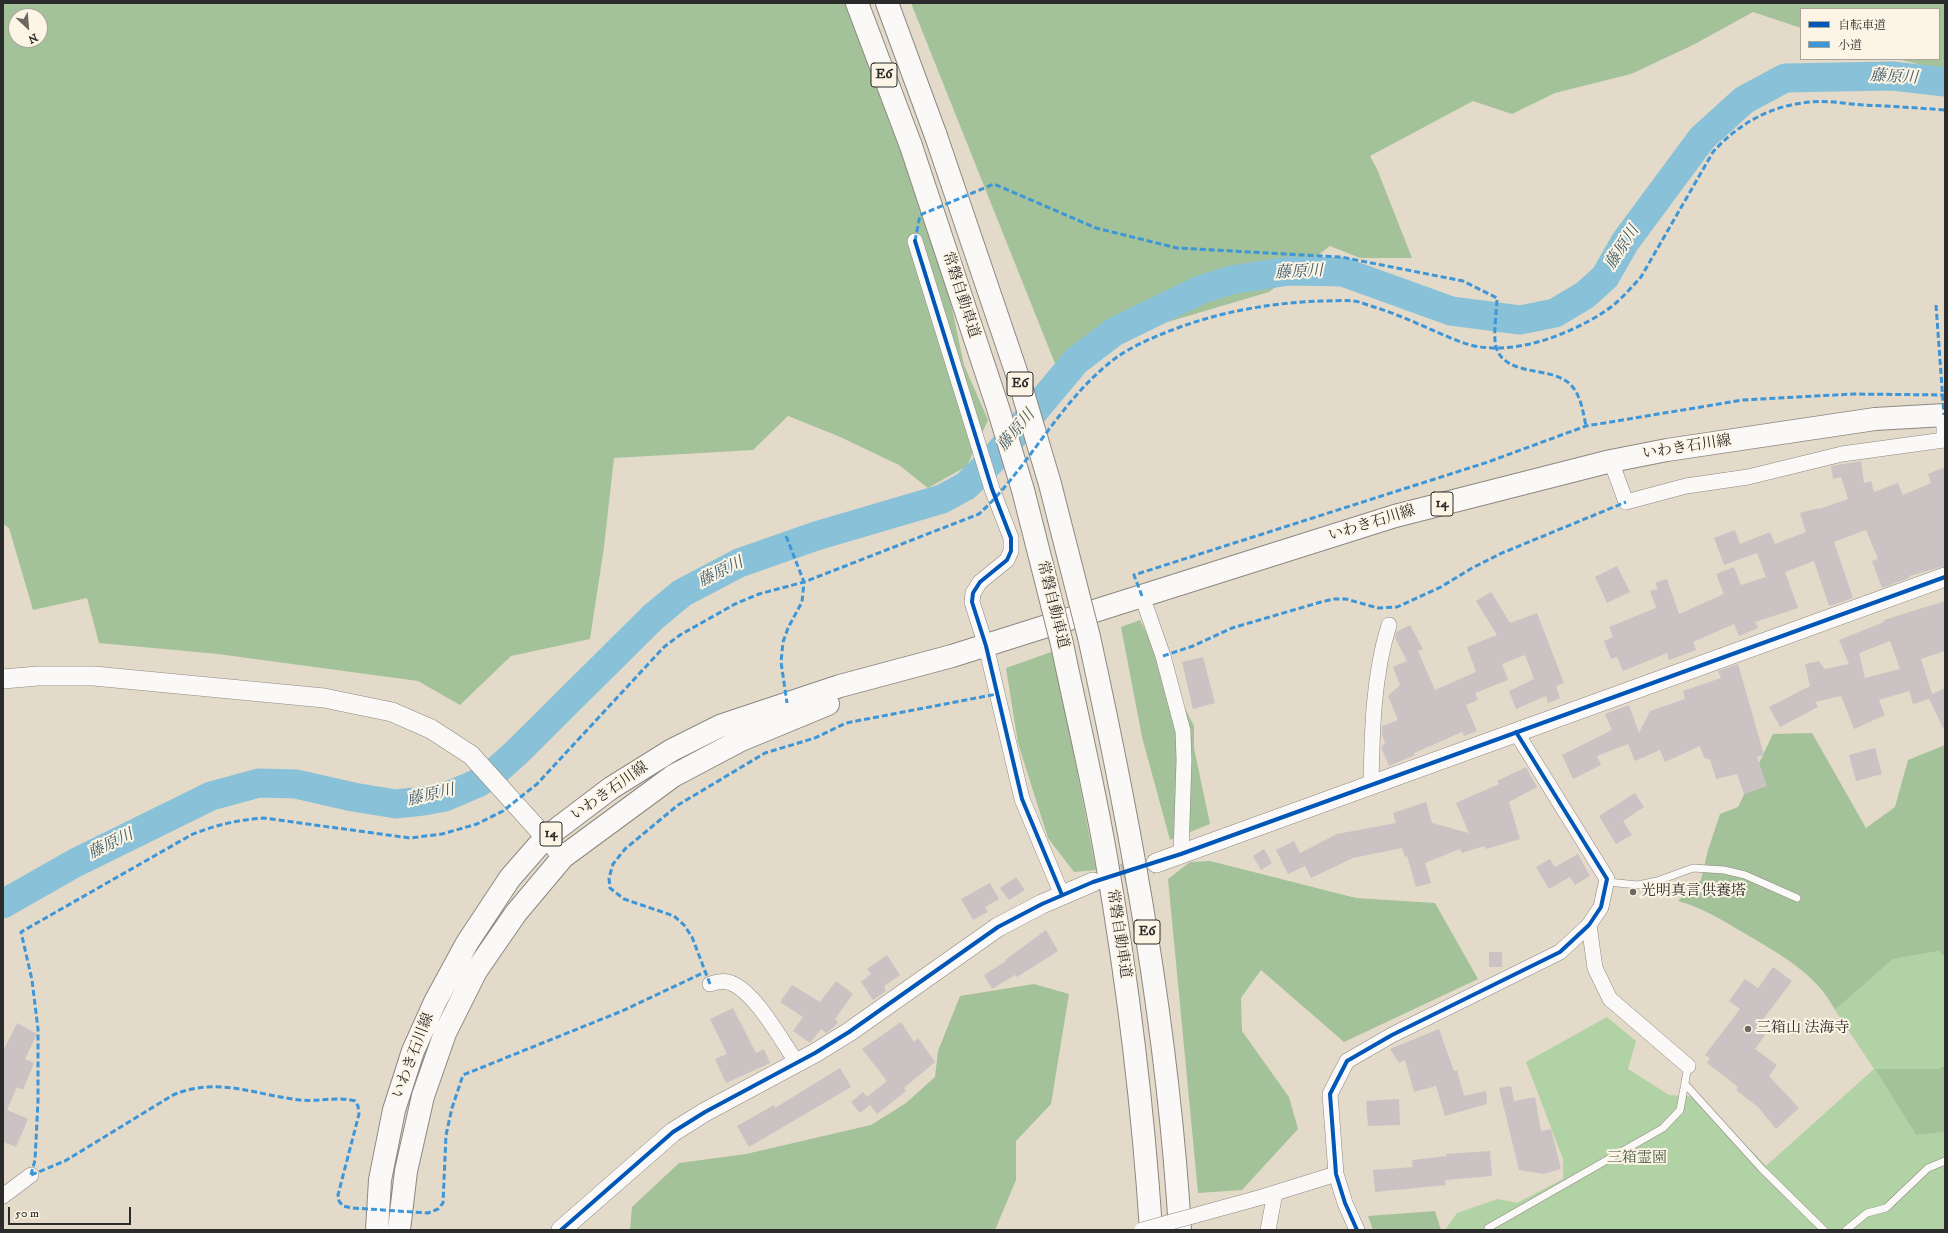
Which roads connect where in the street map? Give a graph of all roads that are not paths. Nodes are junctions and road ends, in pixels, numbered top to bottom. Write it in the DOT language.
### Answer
graph roads {
  1 [pos="857,3"];
  2 [pos="887,3"];
  3 [pos="915,241"];
  4 [pos="1944,415"];
  5 [pos="1611,460"];
  6 [pos="1945,577"];
  7 [pos="1142,596"];
  8 [pos="1389,625"];
  9 [pos="986,646"];
  10 [pos="952,656"];
  11 [pos="3,679"];
  12 [pos="1516,732"];
  13 [pos="1371,785"];
  14 [pos="546,838"];
  15 [pos="1181,854"];
  16 [pos="563,857"];
  17 [pos="1156,863"];
  18 [pos="1093,882"];
  19 [pos="1607,882"];
  20 [pos="1062,896"];
  21 [pos="1797,898"];
  22 [pos="1589,925"];
  23 [pos="710,984"];
  24 [pos="796,1063"];
  25 [pos="1688,1066"];
  26 [pos="1685,1084"];
  27 [pos="1945,1161"];
  28 [pos="1336,1174"];
  29 [pos="31,1175"];
  30 [pos="1268,1195"];
  31 [pos="3,1196"];
  32 [pos="377,1230"];
  33 [pos="399,1230"];
  34 [pos="561,1230"];
  35 [pos="1142,1230"];
  36 [pos="1151,1230"];
  37 [pos="1180,1230"];
  38 [pos="1268,1230"];
  39 [pos="1357,1230"];
  40 [pos="1489,1230"];
  41 [pos="1824,1230"];
  42 [pos="1846,1230"];
  1 -- 36 [label="main road, 常磐自動車道 / E6, bridge"];
  2 -- 37 [label="main road, 常磐自動車道 / E6, bridge"];
  3 -- 9 [label="street"];
  4 -- 5 [label="main road, いわき石川線 / 14"];
  4 -- 5 [label="street"];
  5 -- 7 [label="main road, いわき石川線 / 14"];
  6 -- 12 [label="street"];
  7 -- 9 [label="main road, いわき石川線 / 14"];
  7 -- 15 [label="street"];
  8 -- 13 [label="street"];
  9 -- 10 [label="main road, いわき石川線 / 14"];
  9 -- 20 [label="street"];
  10 -- 14 [label="main road, いわき石川線 / 14"];
  10 -- 16 [label="main road, いわき石川線 / 14"];
  11 -- 14 [label="street"];
  12 -- 13 [label="street"];
  12 -- 19 [label="street"];
  13 -- 15 [label="street"];
  14 -- 16 [label="street"];
  14 -- 32 [label="main road, いわき石川線 / 14"];
  15 -- 17 [label="street"];
  16 -- 33 [label="main road, いわき石川線 / 14"];
  18 -- 20 [label="street"];
  19 -- 21 [label="lane"];
  19 -- 22 [label="street"];
  20 -- 24 [label="street"];
  22 -- 25 [label="street"];
  22 -- 28 [label="street"];
  23 -- 24 [label="street"];
  24 -- 34 [label="street"];
  25 -- 26 [label="lane"];
  26 -- 40 [label="lane"];
  26 -- 41 [label="lane"];
  27 -- 42 [label="lane"];
  28 -- 30 [label="street"];
  28 -- 39 [label="street"];
  29 -- 31 [label="street"];
  30 -- 35 [label="street, bridge"];
  30 -- 38 [label="street"];
}
